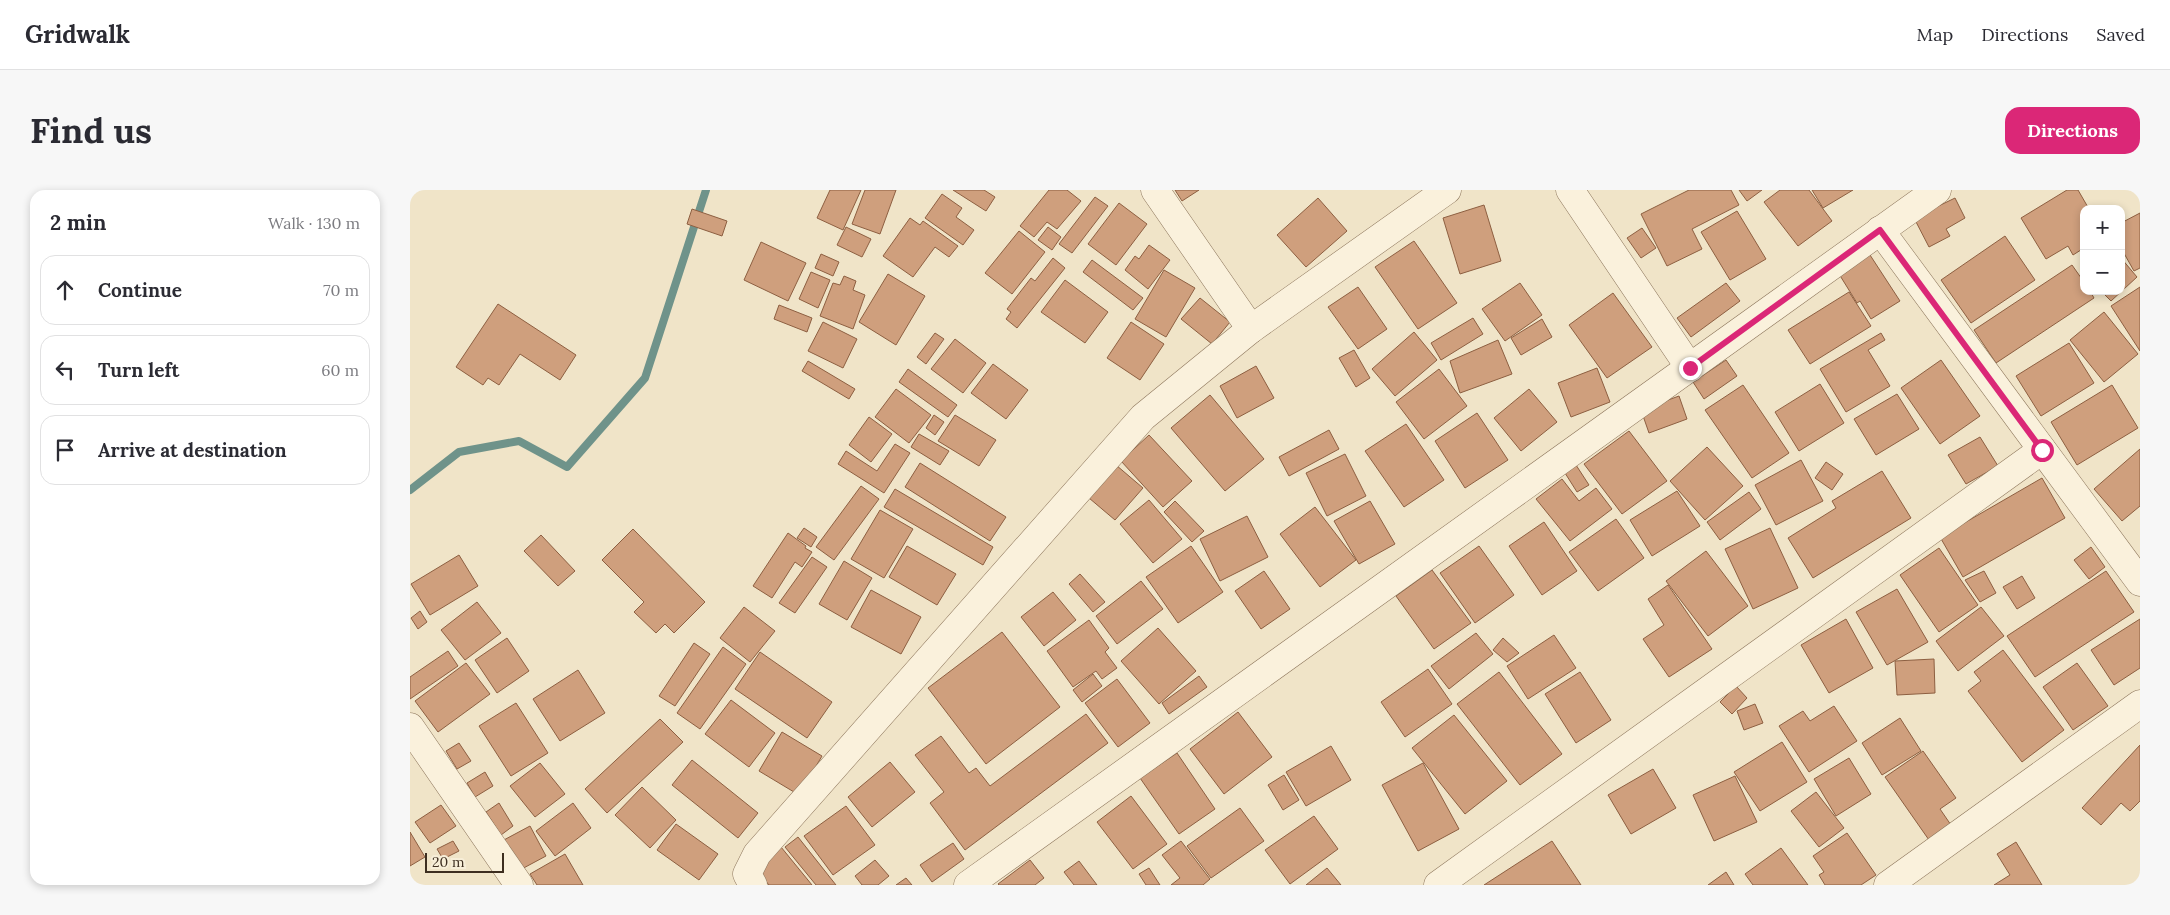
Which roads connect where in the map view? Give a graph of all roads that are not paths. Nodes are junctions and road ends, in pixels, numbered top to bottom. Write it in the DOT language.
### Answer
graph roads {
  1 [pos="1155,190"];
  2 [pos="1447,190"];
  3 [pos="1570,190"];
  4 [pos="1938,190"];
  5 [pos="1880,230"];
  6 [pos="1251,329"];
  7 [pos="1690,368"];
  8 [pos="2042,450"];
  9 [pos="2140,582"];
  10 [pos="2140,704"];
  11 [pos="410,727"];
  12 [pos="519,885"];
  13 [pos="753,885"];
  14 [pos="968,885"];
  15 [pos="1438,885"];
  16 [pos="1888,885"];
  1 -- 6 [label="street"];
  2 -- 6 [label="street"];
  3 -- 7 [label="street"];
  4 -- 5 [label="street"];
  5 -- 7 [label="street"];
  5 -- 8 [label="street"];
  6 -- 13 [label="street"];
  7 -- 14 [label="street"];
  8 -- 9 [label="street"];
  8 -- 15 [label="street"];
  10 -- 16 [label="street"];
  11 -- 12 [label="street"];
}
